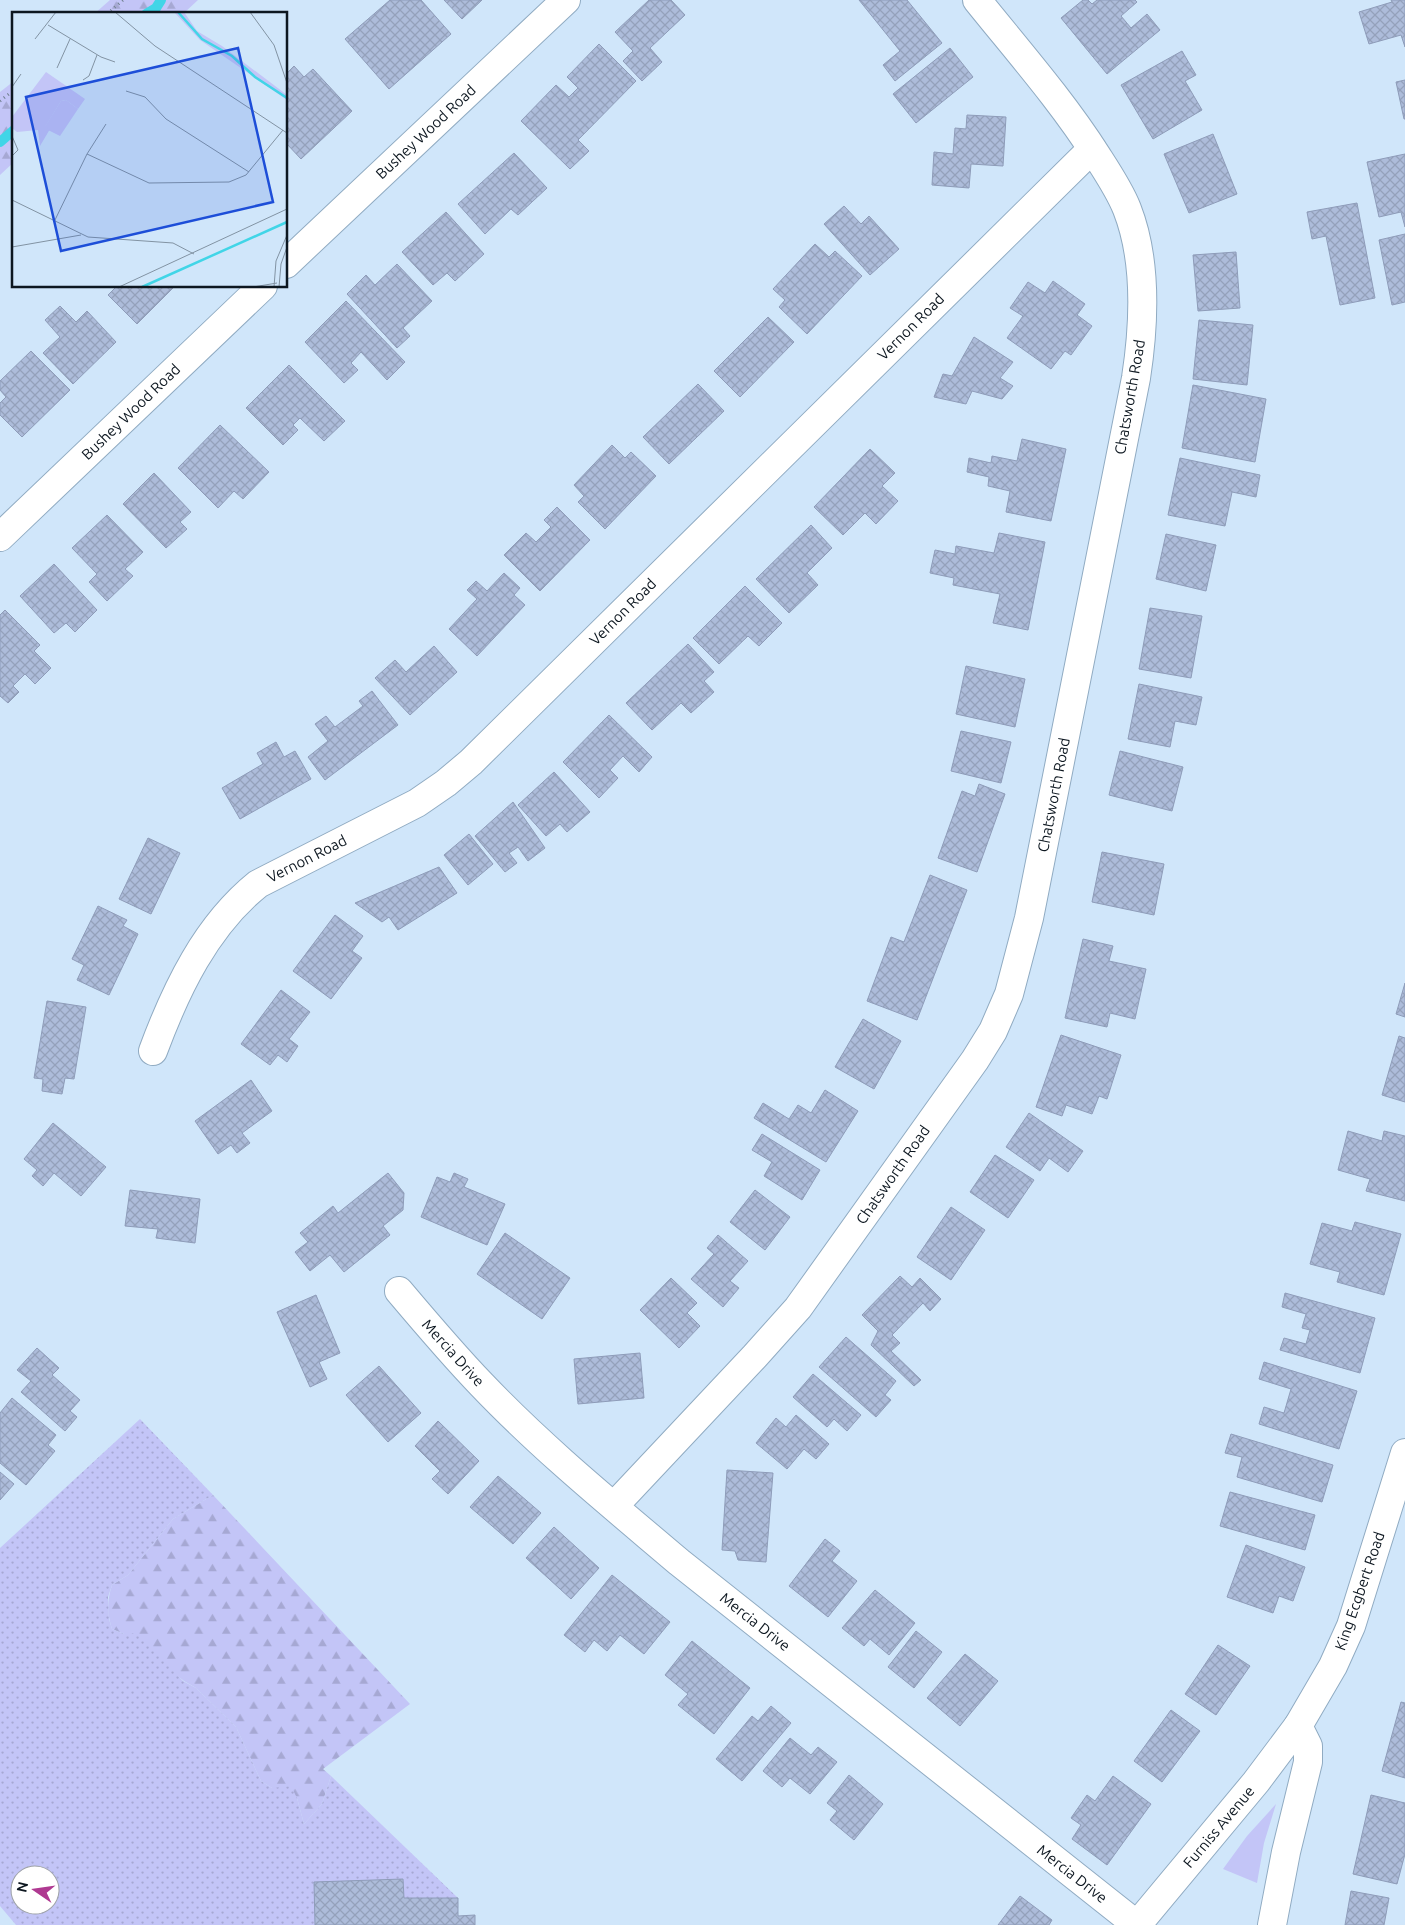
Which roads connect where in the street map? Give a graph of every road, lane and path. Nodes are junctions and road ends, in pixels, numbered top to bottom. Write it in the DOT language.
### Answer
graph roads {
  1 [pos="123,0"];
  2 [pos="566,0"];
  3 [pos="977,0"];
  4 [pos="109,12"];
  5 [pos="12,92"];
  6 [pos="0,102"];
  7 [pos="1092,148"];
  8 [pos="288,262"];
  9 [pos="261,288"];
  10 [pos="0,537"];
  11 [pos="153,1051"];
  12 [pos="399,1291"];
  13 [pos="1405,1453"];
  14 [pos="614,1506"];
  15 [pos="1298,1726"];
  16 [pos="1137,1925"];
  17 [pos="1272,1925"];
  1 -- 4 [label="path"];
  2 -- 8 [label="street, Bushey Wood Road"];
  3 -- 7 [label="street, Chatsworth Road"];
  5 -- 6 [label="path"];
  7 -- 11 [label="street, Vernon Road"];
  7 -- 14 [label="street, Chatsworth Road"];
  9 -- 10 [label="street, Bushey Wood Road"];
  12 -- 14 [label="street, Mercia Drive"];
  13 -- 15 [label="street, King Ecgbert Road"];
  14 -- 16 [label="street, Mercia Drive"];
  15 -- 16 [label="street, Furniss Avenue"];
  15 -- 17 [label="street"];
}
